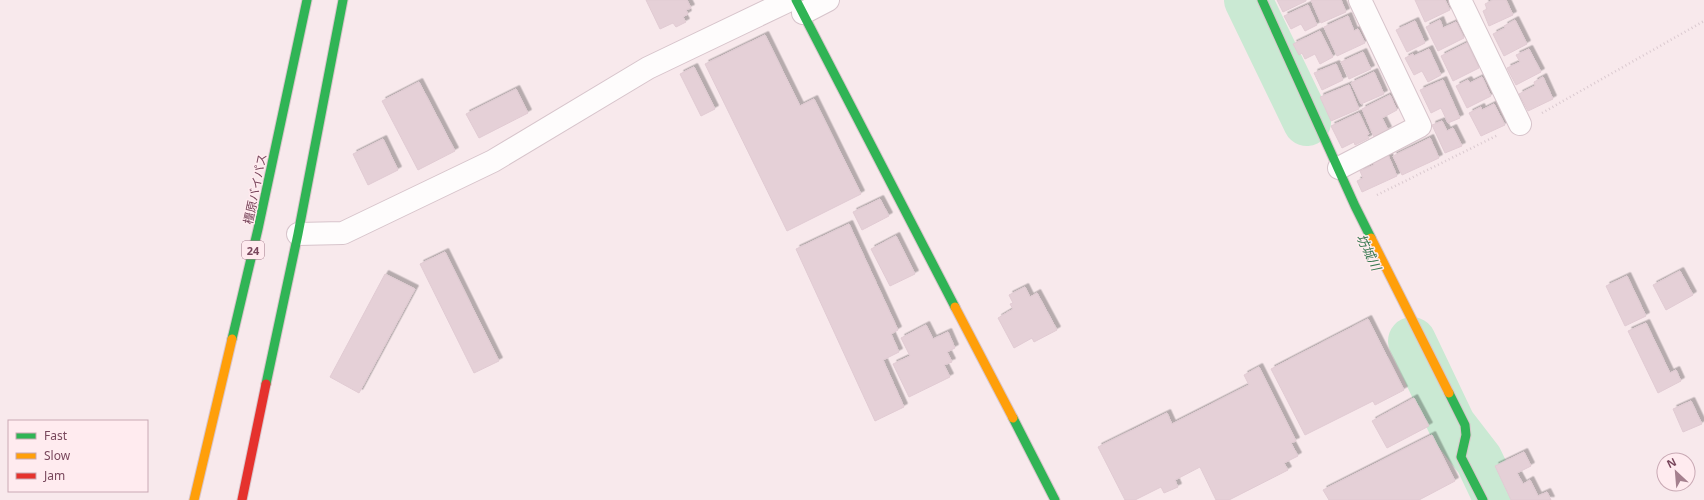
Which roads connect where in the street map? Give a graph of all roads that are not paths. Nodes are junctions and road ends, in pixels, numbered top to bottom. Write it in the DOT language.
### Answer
graph roads {
  1 [pos="308,0"];
  2 [pos="343,0"];
  3 [pos="828,0"];
  4 [pos="1262,0"];
  5 [pos="1360,0"];
  6 [pos="1460,0"];
  7 [pos="796,4"];
  8 [pos="1520,124"];
  9 [pos="1339,168"];
  10 [pos="298,234"];
  11 [pos="194,500"];
  12 [pos="242,500"];
  13 [pos="1055,500"];
  14 [pos="1482,500"];
  1 -- 11 [label="main road, 橿原バイパス / 24"];
  2 -- 10 [label="main road"];
  3 -- 7 [label="street"];
  4 -- 9 [label="main road"];
  5 -- 9 [label="street"];
  6 -- 8 [label="street"];
  7 -- 10 [label="street"];
  7 -- 13 [label="main road"];
  9 -- 14 [label="main road"];
  10 -- 12 [label="main road"];
}
